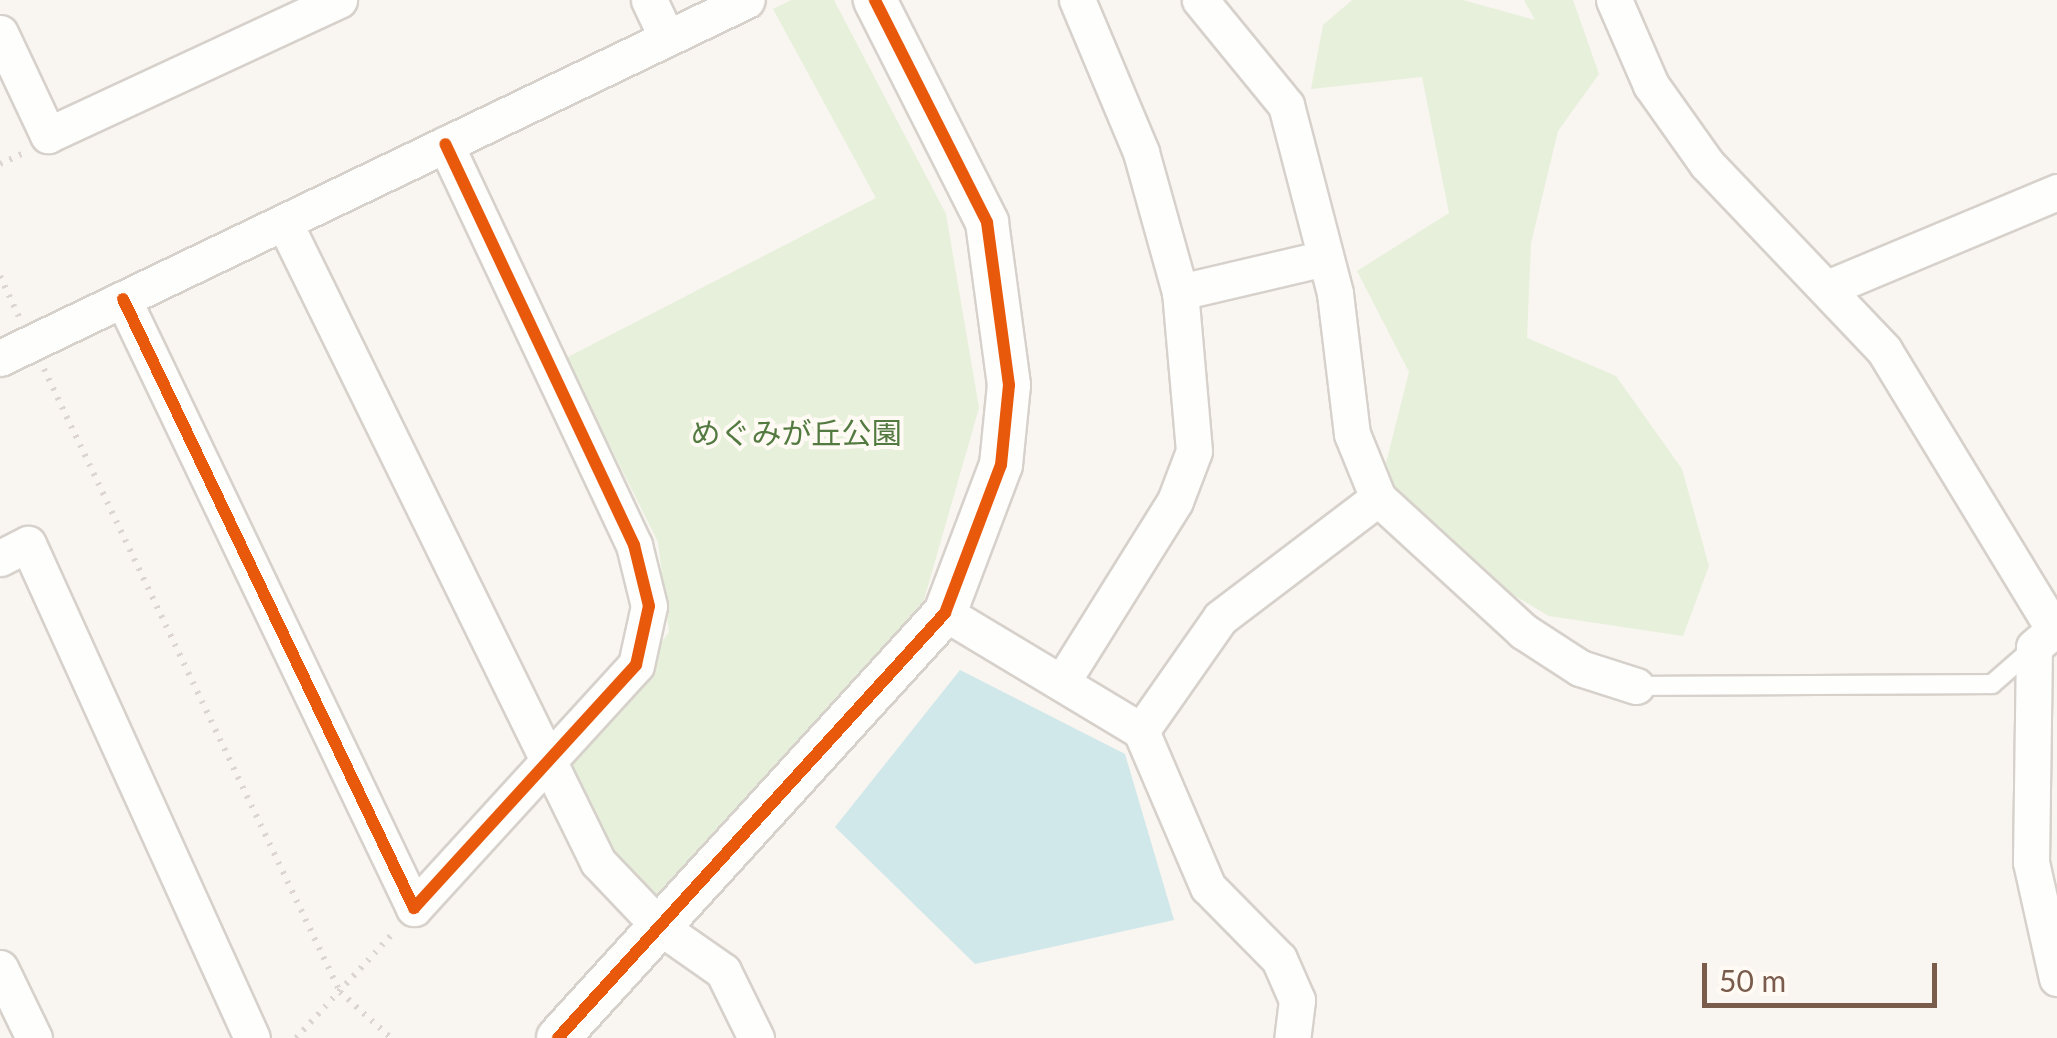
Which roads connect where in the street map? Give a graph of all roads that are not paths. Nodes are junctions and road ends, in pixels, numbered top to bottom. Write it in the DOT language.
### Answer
graph roads {
  1 [pos="340,0"];
  2 [pos="649,0"];
  3 [pos="747,0"];
  4 [pos="875,0"];
  5 [pos="1077,0"];
  6 [pos="1200,0"];
  7 [pos="1614,0"];
  8 [pos="0,33"];
  9 [pos="667,38"];
  10 [pos="445,144"];
  11 [pos="2057,192"];
  12 [pos="284,222"];
  13 [pos="1325,258"];
  14 [pos="1830,287"];
  15 [pos="1180,292"];
  16 [pos="123,299"];
  17 [pos="0,358"];
  18 [pos="1378,498"];
  19 [pos="0,558"];
  20 [pos="945,612"];
  21 [pos="2048,634"];
  22 [pos="1062,682"];
  23 [pos="1636,686"];
  24 [pos="1141,731"];
  25 [pos="546,765"];
  26 [pos="660,926"];
  27 [pos="0,968"];
  28 [pos="2057,978"];
  29 [pos="34,1038"];
  30 [pos="252,1038"];
  31 [pos="558,1038"];
  32 [pos="756,1038"];
  33 [pos="1292,1038"];
  1 -- 8 [label="street"];
  2 -- 9 [label="street"];
  3 -- 9 [label="street"];
  4 -- 20 [label="street"];
  5 -- 15 [label="street"];
  6 -- 13 [label="street"];
  7 -- 14 [label="street"];
  9 -- 10 [label="street"];
  10 -- 12 [label="street"];
  10 -- 25 [label="street"];
  11 -- 14 [label="street"];
  12 -- 16 [label="street"];
  12 -- 25 [label="street"];
  13 -- 15 [label="street"];
  13 -- 18 [label="street"];
  14 -- 21 [label="street"];
  15 -- 22 [label="street"];
  16 -- 17 [label="street"];
  16 -- 25 [label="street"];
  18 -- 23 [label="street"];
  18 -- 24 [label="street"];
  19 -- 30 [label="street"];
  20 -- 22 [label="street"];
  20 -- 26 [label="street"];
  21 -- 23 [label="lane"];
  21 -- 28 [label="street"];
  22 -- 24 [label="street"];
  24 -- 33 [label="street"];
  25 -- 26 [label="street"];
  26 -- 31 [label="street"];
  26 -- 32 [label="street"];
  27 -- 29 [label="street"];
}
